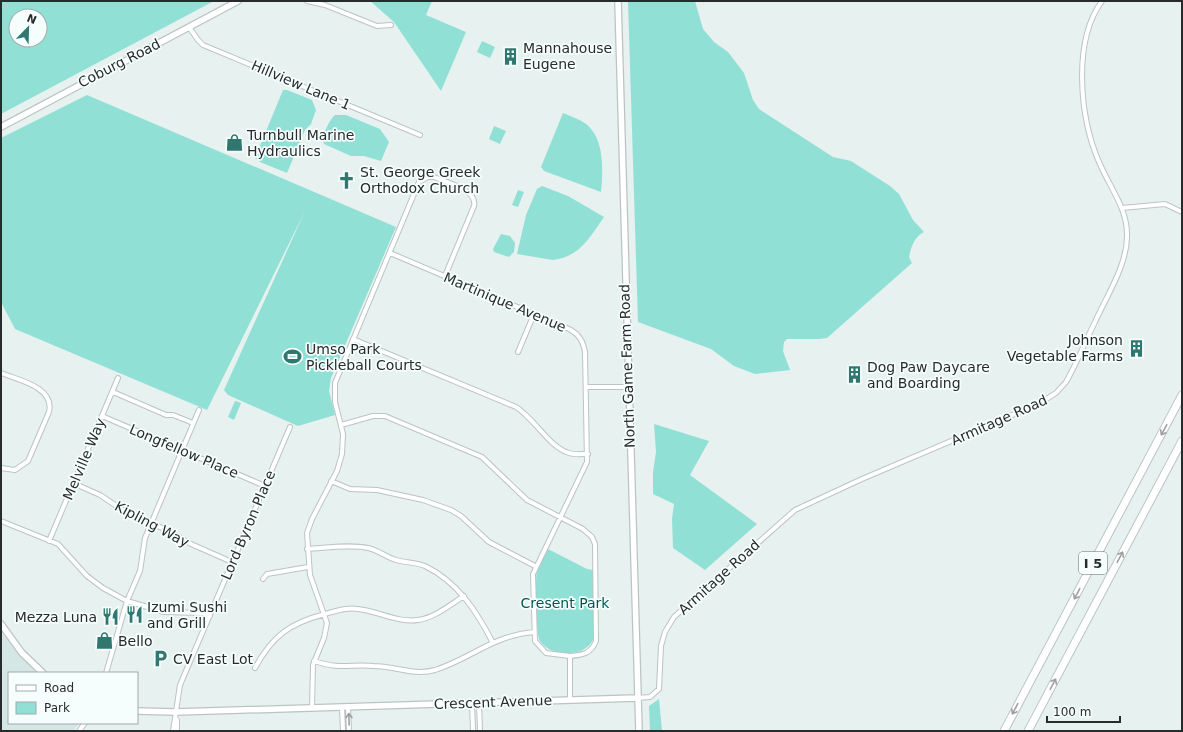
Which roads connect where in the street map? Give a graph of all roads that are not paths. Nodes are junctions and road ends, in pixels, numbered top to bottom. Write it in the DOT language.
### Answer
graph roads {
  1 [pos="238,1"];
  2 [pos="307,1"];
  3 [pos="618,1"];
  4 [pos="1102,1"];
  5 [pos="391,25"];
  6 [pos="188,27"];
  7 [pos="1,127"];
  8 [pos="420,135"];
  9 [pos="1122,208"];
  10 [pos="1182,212"];
  11 [pos="390,253"];
  12 [pos="444,276"];
  13 [pos="534,314"];
  14 [pos="353,338"];
  15 [pos="518,352"];
  16 [pos="1,373"];
  17 [pos="118,378"];
  18 [pos="586,387"];
  19 [pos="628,387"];
  20 [pos="113,392"];
  21 [pos="1182,395"];
  22 [pos="199,410"];
  23 [pos="102,416"];
  24 [pos="193,424"];
  25 [pos="341,425"];
  26 [pos="290,427"];
  27 [pos="1182,441"];
  28 [pos="182,450"];
  29 [pos="588,454"];
  30 [pos="1,468"];
  31 [pos="332,481"];
  32 [pos="73,483"];
  33 [pos="265,486"];
  34 [pos="560,517"];
  35 [pos="1,521"];
  36 [pos="151,523"];
  37 [pos="49,541"];
  38 [pos="307,549"];
  39 [pos="232,562"];
  40 [pos="536,566"];
  41 [pos="308,567"];
  42 [pos="263,579"];
  43 [pos="464,596"];
  44 [pos="128,601"];
  45 [pos="325,614"];
  46 [pos="210,616"];
  47 [pos="1,624"];
  48 [pos="534,632"];
  49 [pos="493,643"];
  50 [pos="570,656"];
  51 [pos="314,661"];
  52 [pos="255,668"];
  53 [pos="42,672"];
  54 [pos="106,672"];
  55 [pos="637,698"];
  56 [pos="570,700"];
  57 [pos="472,703"];
  58 [pos="479,703"];
  59 [pos="345,707"];
  60 [pos="312,708"];
  61 [pos="138,712"];
  62 [pos="175,715"];
  63 [pos="174,731"];
  64 [pos="177,731"];
  65 [pos="343,731"];
  66 [pos="349,731"];
  67 [pos="473,731"];
  68 [pos="480,731"];
  69 [pos="639,731"];
  70 [pos="1004,731"];
  71 [pos="1028,731"];
  1 -- 6 [label="main road, Coburg Road"];
  2 -- 5 [label="street"];
  3 -- 19 [label="main road, North Game Farm Road"];
  4 -- 9 [label="street, Armitage Road"];
  6 -- 7 [label="main road, Coburg Road"];
  6 -- 8 [label="street, Hillview Lane 1"];
  9 -- 10 [label="street"];
  9 -- 55 [label="street, Armitage Road"];
  11 -- 12 [label="street, Martinique Avenue"];
  11 -- 12 [label="street"];
  11 -- 14 [label="street"];
  12 -- 13 [label="street, Martinique Avenue"];
  13 -- 15 [label="street"];
  13 -- 18 [label="street, Martinique Avenue"];
  14 -- 25 [label="street"];
  14 -- 29 [label="street"];
  16 -- 30 [label="street"];
  17 -- 20 [label="street, Melville Way"];
  18 -- 19 [label="street"];
  18 -- 29 [label="street, Martinique Avenue"];
  19 -- 55 [label="main road, North Game Farm Road"];
  20 -- 23 [label="street, Melville Way"];
  20 -- 24 [label="street"];
  21 -- 70 [label="highway, I 5, one-way"];
  22 -- 24 [label="street"];
  23 -- 28 [label="street, Longfellow Place"];
  23 -- 32 [label="street, Melville Way"];
  24 -- 28 [label="street"];
  25 -- 31 [label="street"];
  25 -- 34 [label="street"];
  26 -- 33 [label="street, Lord Byron Place"];
  71 -- 27 [label="highway, I 5, one-way"];
  28 -- 33 [label="street, Longfellow Place"];
  28 -- 36 [label="street"];
  29 -- 34 [label="street, Martinique Avenue"];
  31 -- 38 [label="street"];
  31 -- 40 [label="street"];
  32 -- 36 [label="street, Kipling Way"];
  32 -- 37 [label="street, Melville Way"];
  33 -- 39 [label="street, Lord Byron Place"];
  34 -- 40 [label="street, Martinique Avenue"];
  34 -- 50 [label="street"];
  35 -- 37 [label="street"];
  36 -- 39 [label="street, Kipling Way"];
  36 -- 44 [label="street"];
  37 -- 44 [label="street"];
  38 -- 41 [label="street"];
  38 -- 43 [label="street"];
  39 -- 46 [label="street, Lord Byron Place"];
  40 -- 48 [label="street, Martinique Avenue"];
  41 -- 42 [label="street"];
  41 -- 45 [label="street"];
  43 -- 45 [label="street"];
  43 -- 49 [label="street"];
  44 -- 46 [label="street"];
  44 -- 54 [label="street"];
  45 -- 51 [label="street"];
  45 -- 52 [label="street"];
  46 -- 62 [label="street, Lord Byron Place"];
  47 -- 53 [label="main road"];
  48 -- 49 [label="street"];
  48 -- 50 [label="street, Martinique Avenue"];
  49 -- 51 [label="street"];
  50 -- 56 [label="street"];
  51 -- 60 [label="street"];
  55 -- 56 [label="main road, Crescent Avenue"];
  55 -- 69 [label="main road, North Game Farm Road"];
  56 -- 58 [label="main road, Crescent Avenue"];
  57 -- 58 [label="main road, Crescent Avenue"];
  57 -- 59 [label="main road, Crescent Avenue"];
  57 -- 67 [label="street"];
  58 -- 68 [label="street"];
  59 -- 60 [label="main road, Crescent Avenue"];
  59 -- 65 [label="street"];
  66 -- 59 [label="street, one-way"];
  60 -- 62 [label="main road, Crescent Avenue"];
  61 -- 62 [label="main road, Crescent Avenue"];
  62 -- 63 [label="street"];
  62 -- 64 [label="street"];
}
